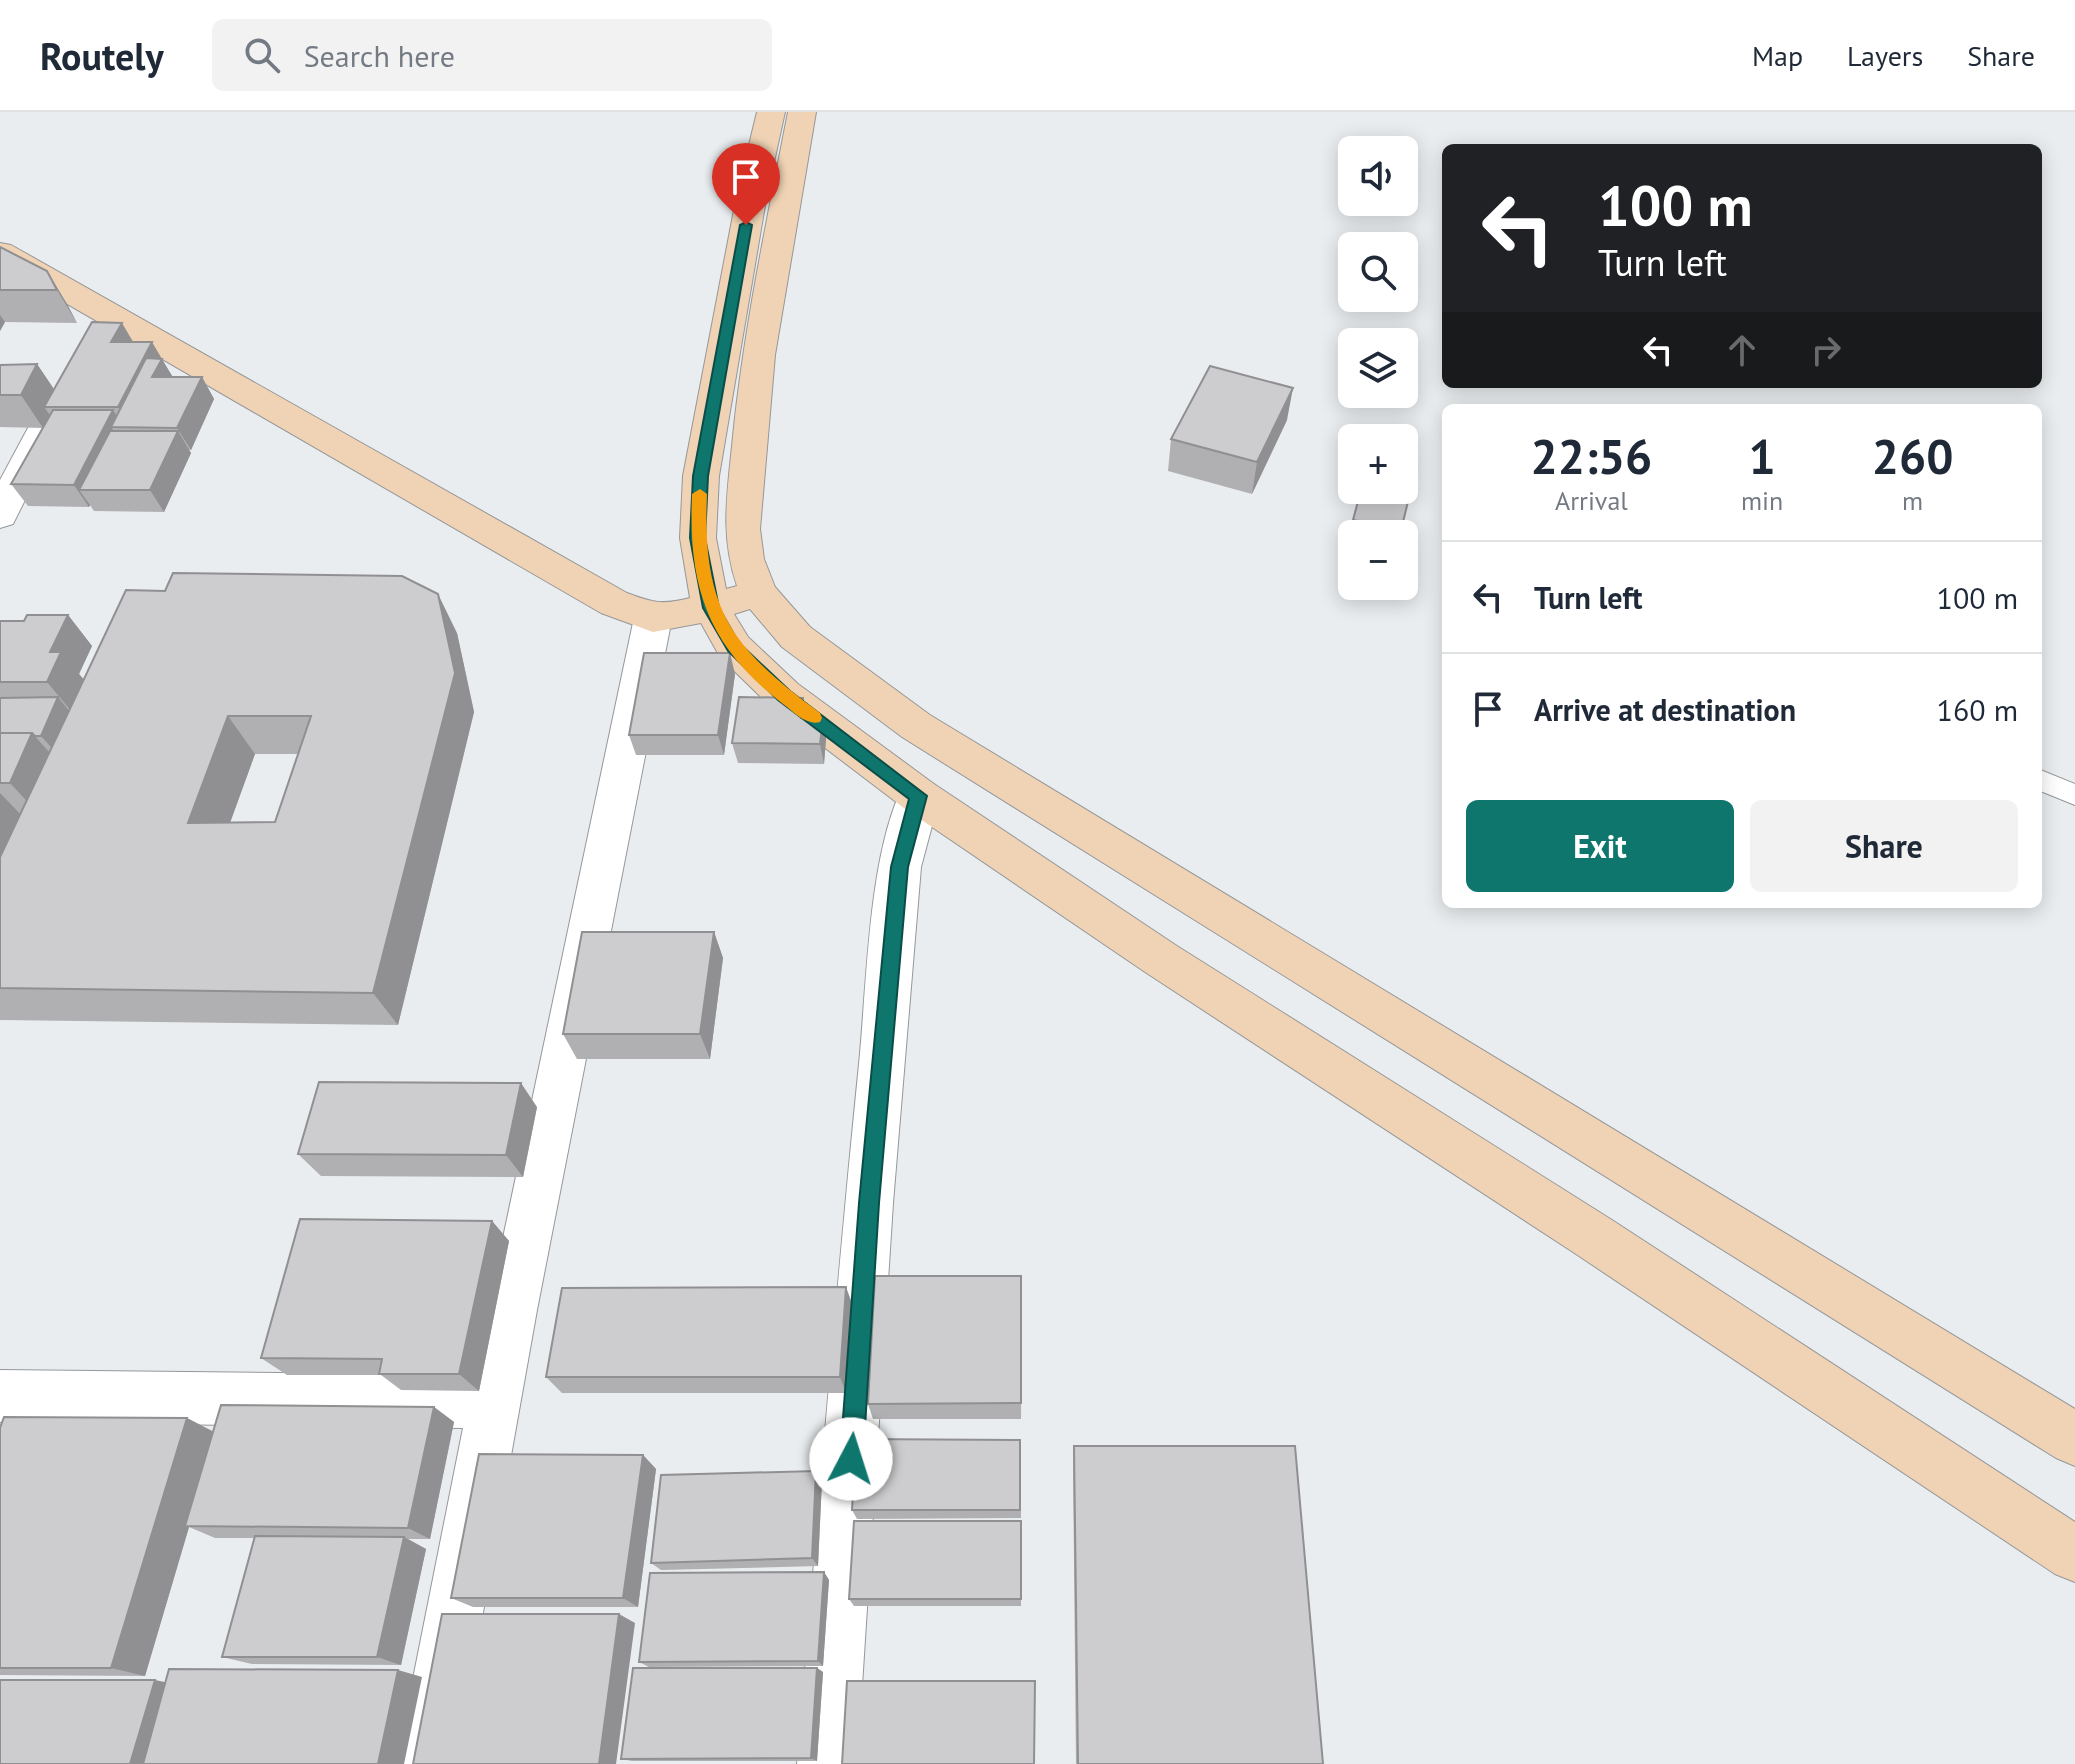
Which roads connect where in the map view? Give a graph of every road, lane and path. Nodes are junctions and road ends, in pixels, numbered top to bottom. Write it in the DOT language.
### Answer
graph roads {
  1 [pos="771,112"];
  2 [pos="802,112"];
  3 [pos="0,252"];
  4 [pos="54,409"];
  5 [pos="0,515"];
  6 [pos="758,593"];
  7 [pos="711,608"];
  8 [pos="653,618"];
  9 [pos="2042,781"];
  10 [pos="2075,795"];
  11 [pos="919,796"];
  12 [pos="493,1402"];
  13 [pos="9,1413"];
  14 [pos="2075,1439"];
  15 [pos="2075,1554"];
  16 [pos="426,1764"];
  17 [pos="827,1764"];
  1 -- 7 [label="main road"];
  2 -- 6 [label="main road"];
  3 -- 8 [label="main road"];
  4 -- 5 [label="street"];
  6 -- 7 [label="main road"];
  6 -- 14 [label="main road"];
  7 -- 8 [label="main road"];
  7 -- 11 [label="main road"];
  8 -- 12 [label="street"];
  9 -- 10 [label="lane"];
  11 -- 15 [label="main road"];
  11 -- 17 [label="street"];
  12 -- 13 [label="street"];
  12 -- 16 [label="street"];
}
